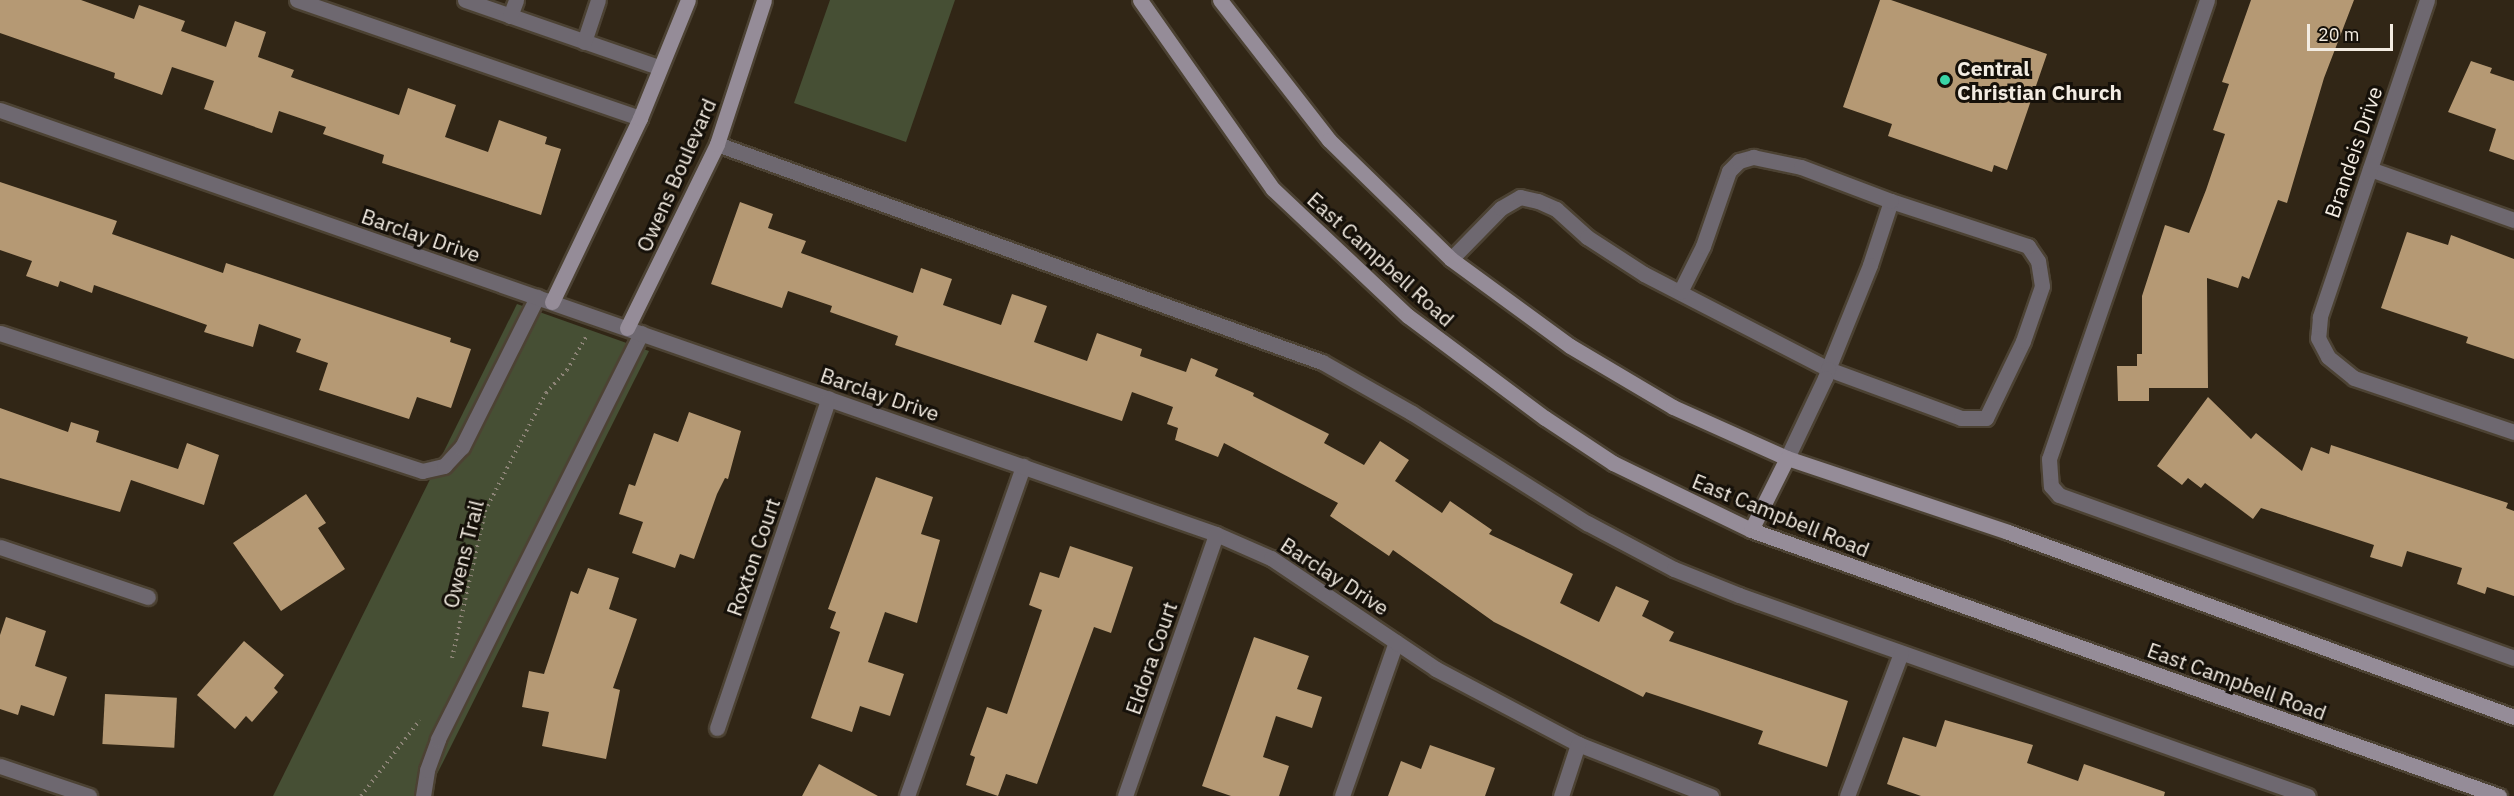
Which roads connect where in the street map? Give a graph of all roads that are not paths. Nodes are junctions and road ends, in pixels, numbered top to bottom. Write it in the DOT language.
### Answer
graph roads {
  1 [pos="297,0"];
  2 [pos="465,0"];
  3 [pos="516,0"];
  4 [pos="598,0"];
  5 [pos="688,0"];
  6 [pos="764,0"];
  7 [pos="1140,0"];
  8 [pos="1220,0"];
  9 [pos="2207,0"];
  10 [pos="2427,0"];
  11 [pos="510,16"];
  12 [pos="584,42"];
  13 [pos="659,68"];
  14 [pos="0,110"];
  15 [pos="639,118"];
  16 [pos="717,144"];
  17 [pos="2370,169"];
  18 [pos="1892,201"];
  19 [pos="2514,220"];
  20 [pos="1451,259"];
  21 [pos="1680,292"];
  22 [pos="545,300"];
  23 [pos="634,331"];
  24 [pos="0,333"];
  25 [pos="1828,369"];
  26 [pos="829,399"];
  27 [pos="2514,432"];
  28 [pos="1787,458"];
  29 [pos="1023,466"];
  30 [pos="1751,530"];
  31 [pos="1216,534"];
  32 [pos="0,547"];
  33 [pos="148,597"];
  34 [pos="1396,642"];
  35 [pos="1901,653"];
  36 [pos="2514,658"];
  37 [pos="2514,717"];
  38 [pos="717,728"];
  39 [pos="1578,744"];
  40 [pos="0,766"];
  41 [pos="89,796"];
  42 [pos="423,796"];
  43 [pos="907,796"];
  44 [pos="1125,796"];
  45 [pos="1342,796"];
  46 [pos="1561,796"];
  47 [pos="1711,796"];
  48 [pos="1847,796"];
  49 [pos="2308,796"];
  50 [pos="2499,796"];
  1 -- 15 [label="street"];
  2 -- 11 [label="street"];
  3 -- 11 [label="street"];
  4 -- 12 [label="street"];
  5 -- 13 [label="main road"];
  6 -- 16 [label="main road, Owens Boulevard"];
  7 -- 30 [label="main road, East Campbell Road"];
  8 -- 20 [label="main road"];
  9 -- 36 [label="street"];
  10 -- 17 [label="street, Brandeis Drive"];
  11 -- 12 [label="street"];
  12 -- 13 [label="street"];
  13 -- 15 [label="main road"];
  14 -- 22 [label="street, Barclay Drive"];
  15 -- 22 [label="main road"];
  16 -- 23 [label="main road, Owens Boulevard"];
  16 -- 35 [label="street"];
  17 -- 19 [label="street"];
  17 -- 27 [label="street, Brandeis Drive"];
  18 -- 21 [label="street"];
  18 -- 25 [label="street"];
  18 -- 25 [label="street"];
  20 -- 21 [label="street"];
  20 -- 28 [label="main road"];
  21 -- 25 [label="street"];
  22 -- 23 [label="street, Barclay Drive"];
  22 -- 24 [label="street"];
  23 -- 26 [label="street, Barclay Drive"];
  23 -- 42 [label="street"];
  25 -- 28 [label="street"];
  26 -- 29 [label="street, Barclay Drive"];
  26 -- 38 [label="street, Roxton Court"];
  28 -- 30 [label="main road"];
  28 -- 37 [label="main road"];
  29 -- 31 [label="street, Barclay Drive"];
  29 -- 43 [label="street"];
  30 -- 50 [label="main road, East Campbell Road"];
  31 -- 34 [label="street, Barclay Drive"];
  31 -- 44 [label="street, Eldora Court"];
  32 -- 33 [label="street"];
  34 -- 39 [label="street, Barclay Drive"];
  34 -- 45 [label="street"];
  35 -- 48 [label="street"];
  35 -- 49 [label="street"];
  39 -- 46 [label="street"];
  39 -- 47 [label="street, Barclay Drive"];
  40 -- 41 [label="street"];
}
